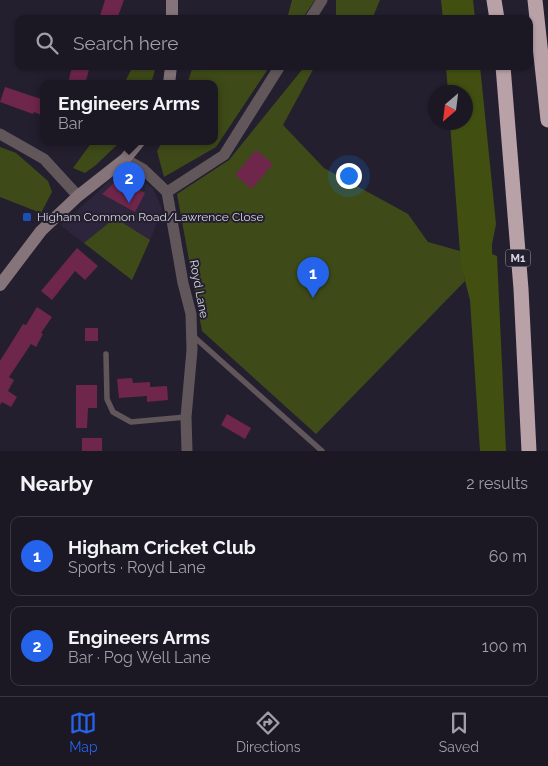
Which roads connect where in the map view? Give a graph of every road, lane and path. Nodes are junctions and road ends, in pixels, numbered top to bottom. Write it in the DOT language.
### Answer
graph roads {
  1 [pos="172,0"];
  2 [pos="322,0"];
  3 [pos="494,0"];
  4 [pos="535,0"];
  5 [pos="172,15"];
  6 [pos="313,15"];
  7 [pos="496,15"];
  8 [pos="277,70"];
  9 [pos="503,70"];
  10 [pos="548,120"];
  11 [pos="0,134"];
  12 [pos="137,145"];
  13 [pos="125,159"];
  14 [pos="167,192"];
  15 [pos="78,196"];
  16 [pos="0,285"];
  17 [pos="192,335"];
  18 [pos="106,354"];
  19 [pos="186,417"];
  20 [pos="187,451"];
  21 [pos="322,451"];
  22 [pos="529,451"];
  1 -- 5 [label="street"];
  2 -- 6 [label="street"];
  3 -- 7 [label="highway"];
  4 -- 10 [label="highway"];
  8 -- 14 [label="street"];
  9 -- 22 [label="highway, M1"];
  11 -- 15 [label="street"];
  12 -- 13 [label="street"];
  13 -- 14 [label="street"];
  13 -- 15 [label="street"];
  14 -- 17 [label="street, Royd Lane"];
  15 -- 16 [label="street"];
  17 -- 19 [label="street, Royd Lane"];
  17 -- 21 [label="lane"];
  18 -- 19 [label="lane"];
  19 -- 20 [label="street, Royd Lane"];
}
